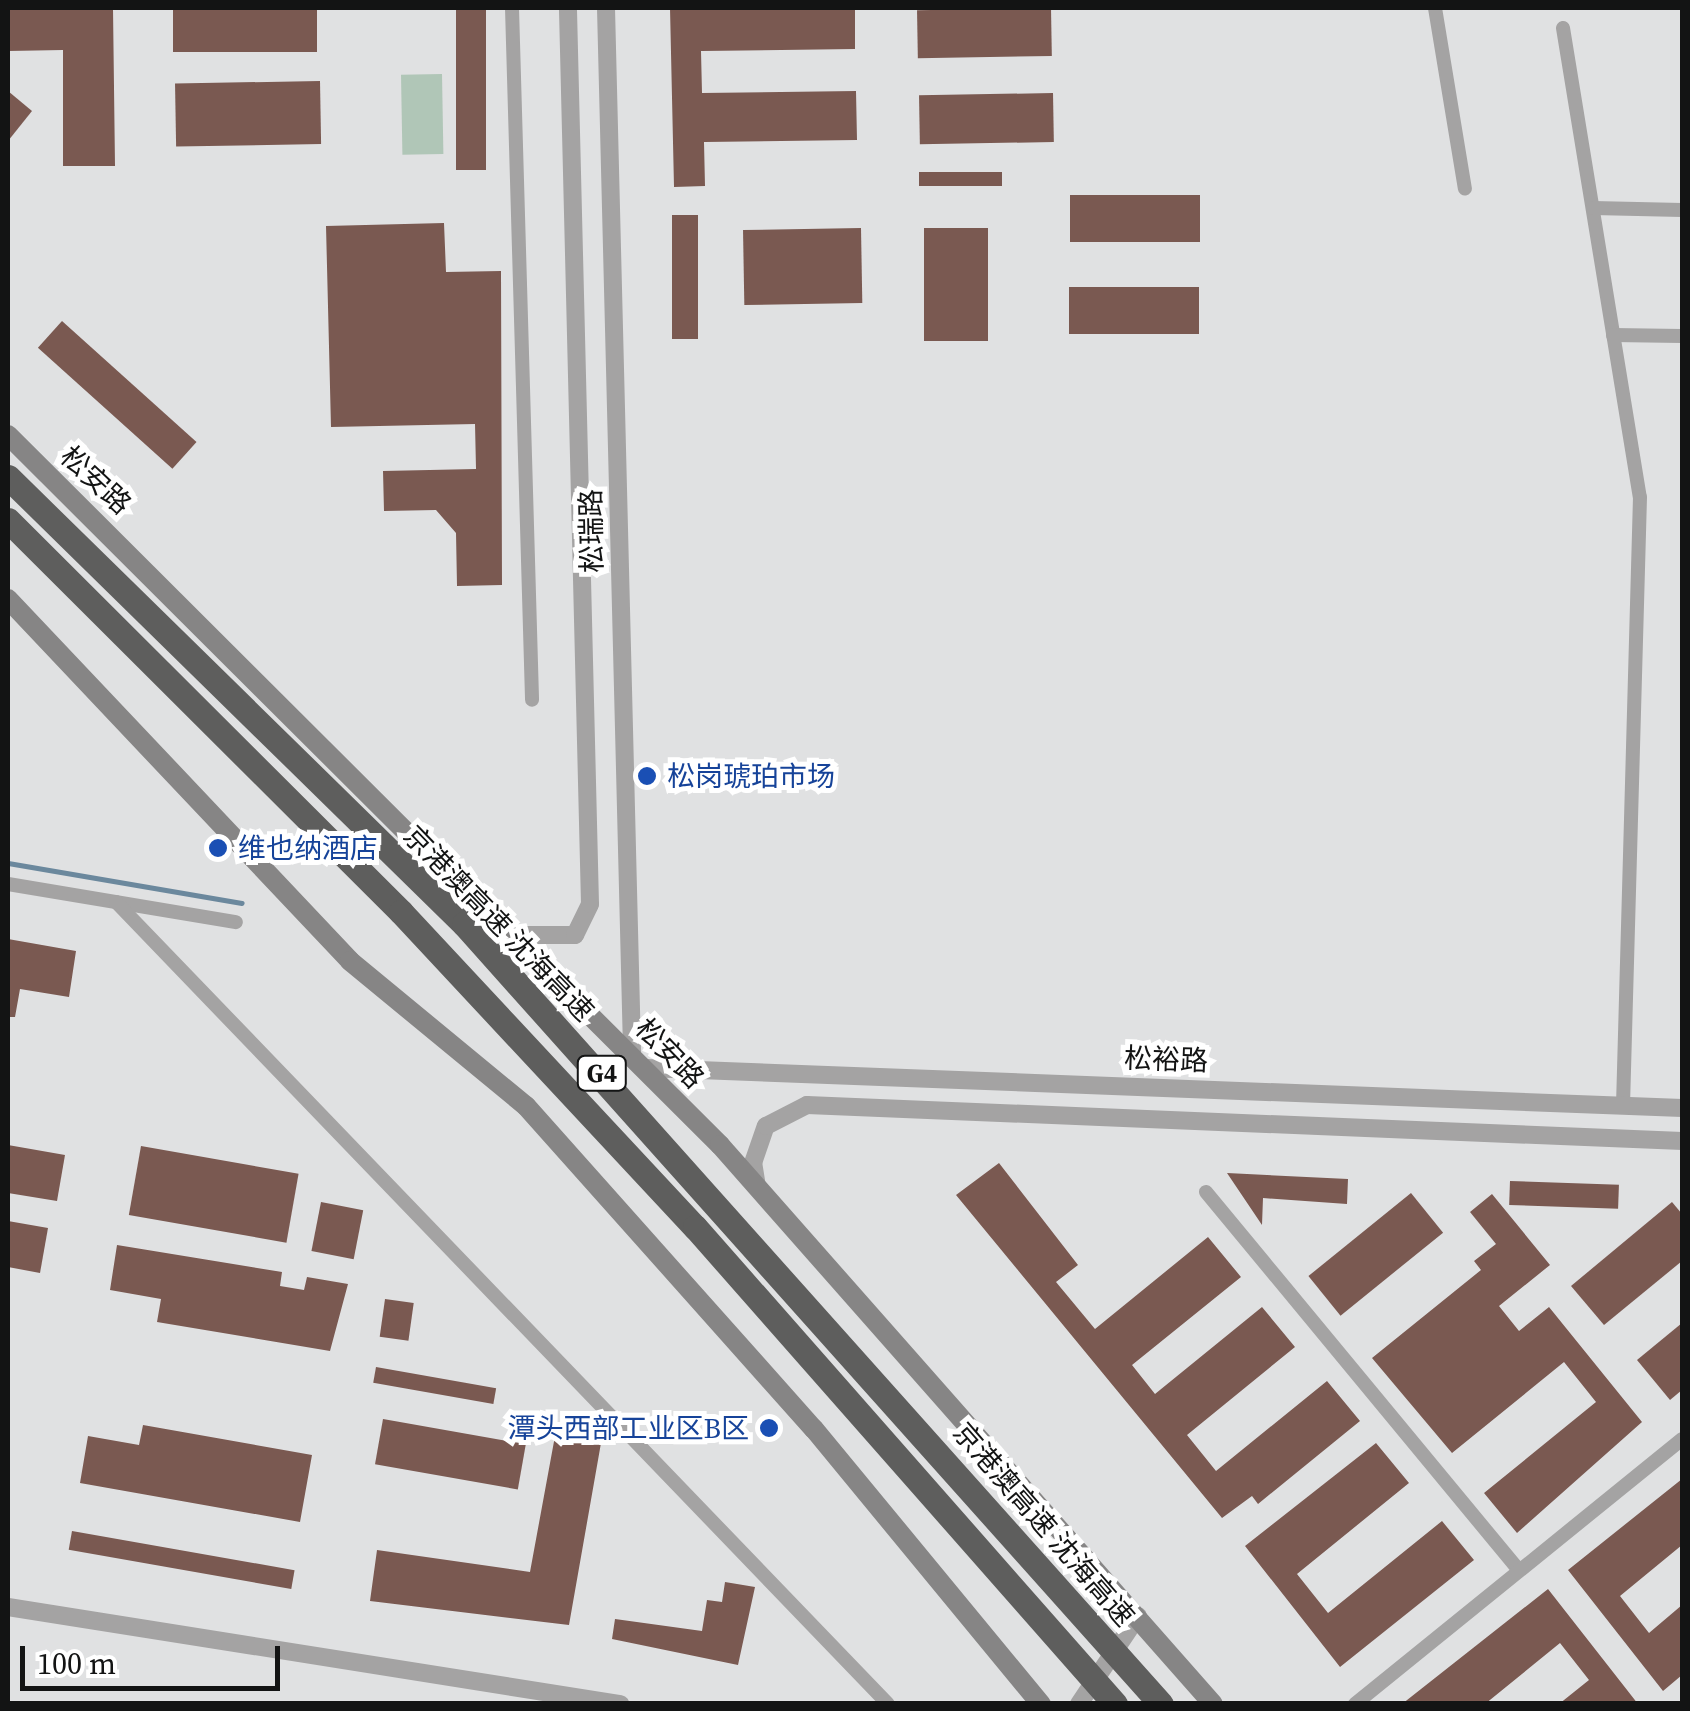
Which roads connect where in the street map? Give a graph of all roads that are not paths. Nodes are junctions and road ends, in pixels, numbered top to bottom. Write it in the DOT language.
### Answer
graph roads {
  1 [pos="512,8"];
  2 [pos="568,8"];
  3 [pos="606,8"];
  4 [pos="1436,8"];
  5 [pos="1563,28"];
  6 [pos="1465,190"];
  7 [pos="1593,208"];
  8 [pos="1682,210"];
  9 [pos="1614,334"];
  10 [pos="1682,336"];
  11 [pos="8,435"];
  12 [pos="8,477"];
  13 [pos="8,520"];
  14 [pos="8,599"];
  15 [pos="532,700"];
  16 [pos="8,884"];
  17 [pos="116,902"];
  18 [pos="236,922"];
  19 [pos="516,935"];
  20 [pos="639,1060"];
  21 [pos="1624,1106"];
  22 [pos="1682,1108"];
  23 [pos="1682,1141"];
  24 [pos="757,1187"];
  25 [pos="1206,1192"];
  26 [pos="1682,1439"];
  27 [pos="1519,1570"];
  28 [pos="8,1607"];
  29 [pos="1138,1616"];
  30 [pos="1370,1691"];
  31 [pos="620,1704"];
  32 [pos="888,1704"];
  33 [pos="1041,1704"];
  34 [pos="1078,1704"];
  35 [pos="1115,1704"];
  36 [pos="1161,1704"];
  37 [pos="1213,1704"];
  38 [pos="1355,1704"];
  39 [pos="1380,1704"];
  1 -- 15 [label="street"];
  2 -- 19 [label="street, 松瑞路"];
  3 -- 20 [label="street, 松瑞路"];
  4 -- 6 [label="street"];
  5 -- 7 [label="street"];
  7 -- 8 [label="street"];
  7 -- 9 [label="street"];
  9 -- 10 [label="street"];
  9 -- 21 [label="street"];
  11 -- 19 [label="main road, 松安路"];
  12 -- 36 [label="highway, 京港澳高速 沈海高速 / G4, bridge"];
  13 -- 35 [label="highway, G4, bridge"];
  14 -- 33 [label="main road"];
  16 -- 17 [label="street"];
  17 -- 18 [label="street"];
  17 -- 32 [label="street"];
  19 -- 20 [label="main road, 松安路"];
  20 -- 21 [label="street, 松裕路"];
  20 -- 24 [label="main road, 松安路"];
  21 -- 22 [label="street, 松裕路"];
  23 -- 24 [label="street"];
  24 -- 29 [label="main road, 松安路"];
  25 -- 27 [label="street"];
  26 -- 27 [label="street"];
  27 -- 30 [label="street"];
  28 -- 31 [label="street"];
  29 -- 34 [label="street"];
  29 -- 37 [label="main road, 松安路"];
  30 -- 38 [label="street"];
  30 -- 39 [label="street"];
}
